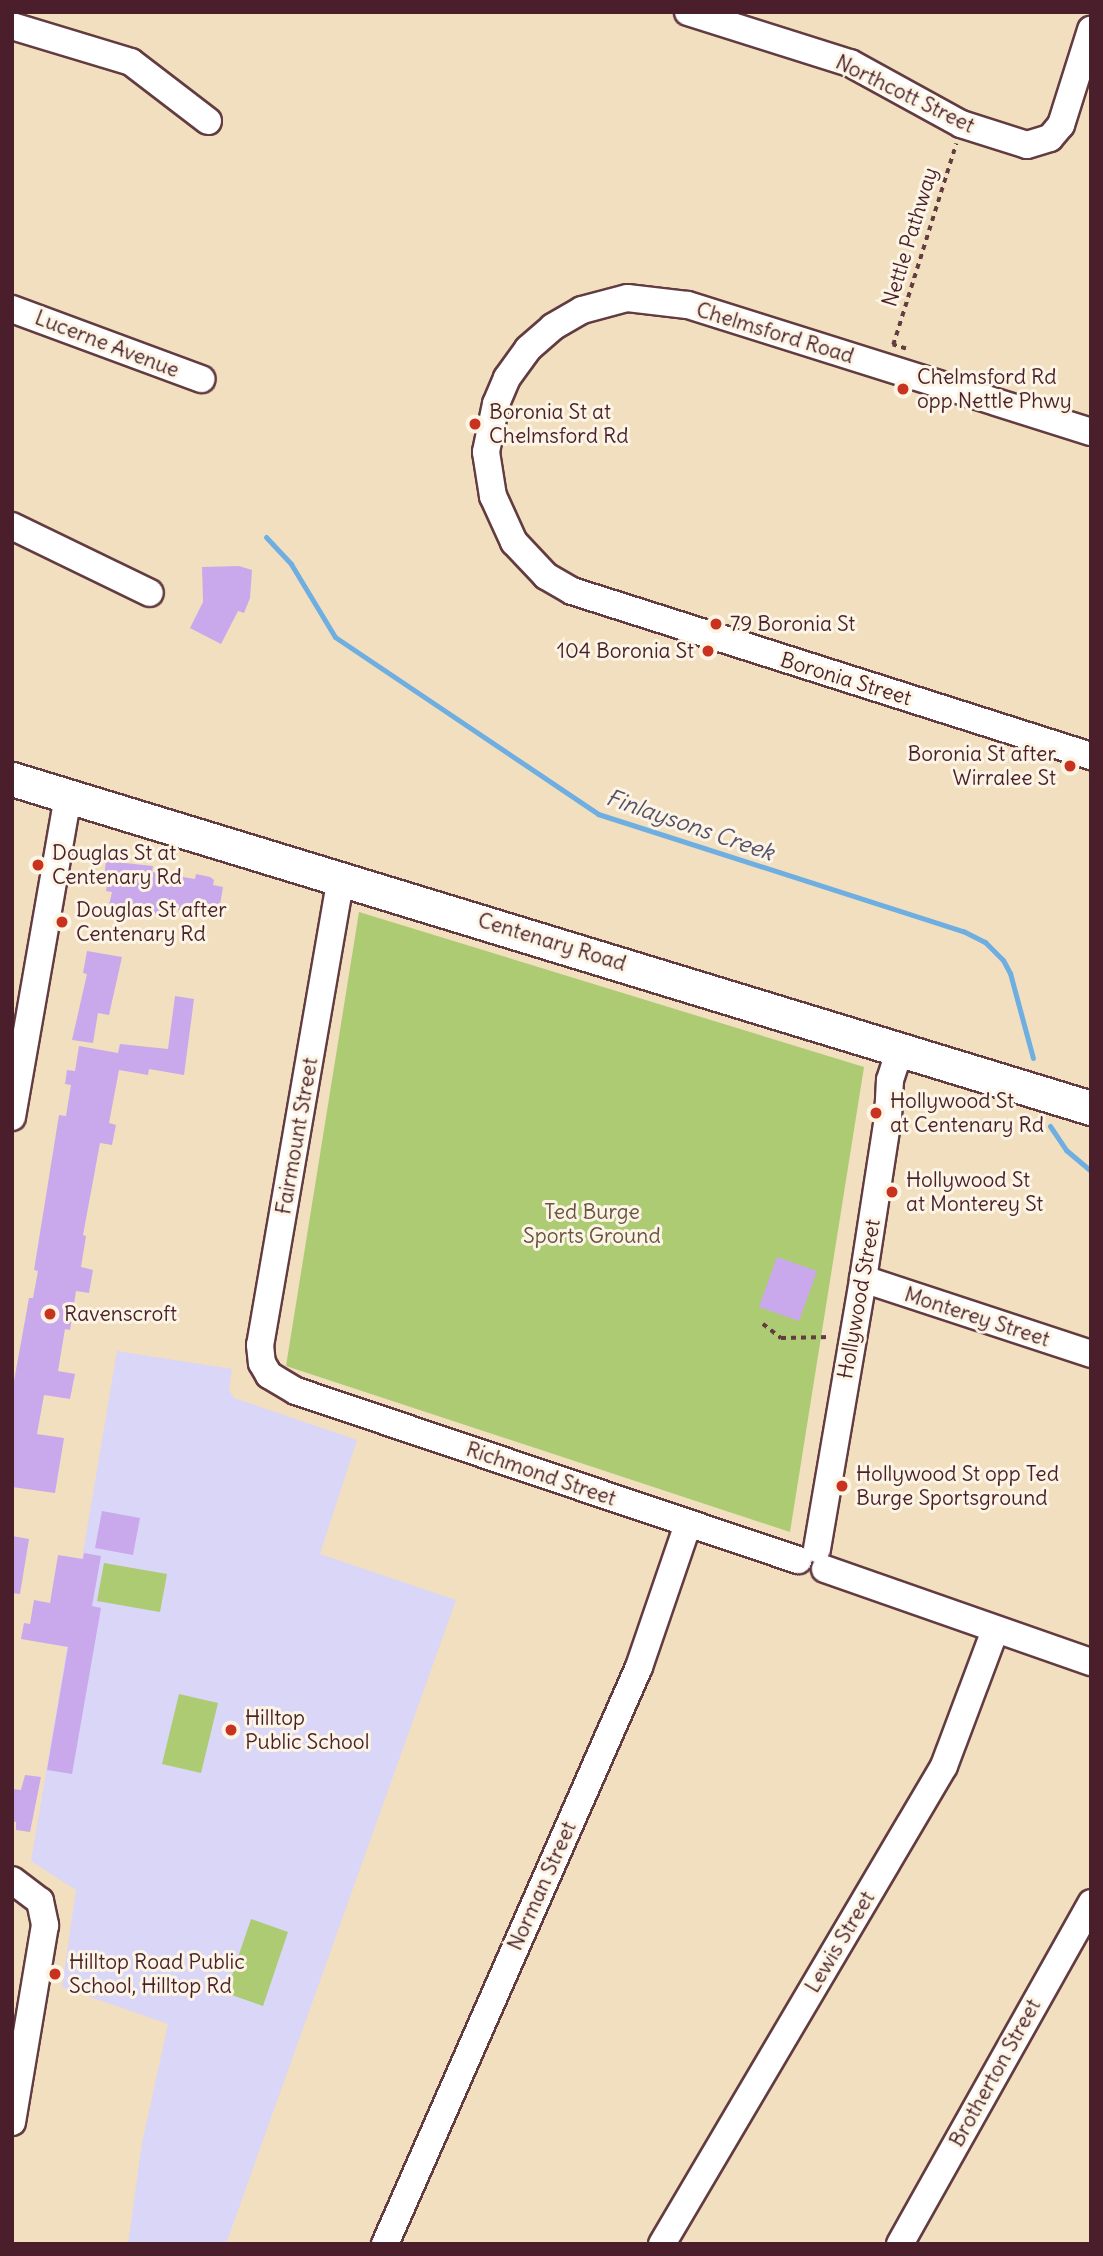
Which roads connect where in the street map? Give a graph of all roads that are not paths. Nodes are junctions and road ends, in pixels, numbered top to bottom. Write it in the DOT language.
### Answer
graph roads {
  1 [pos="688,12"];
  2 [pos="12,26"];
  3 [pos="1091,30"];
  4 [pos="208,121"];
  5 [pos="12,309"];
  6 [pos="201,379"];
  7 [pos="496,404"];
  8 [pos="1091,432"];
  9 [pos="12,526"];
  10 [pos="150,593"];
  11 [pos="1091,756"];
  12 [pos="12,779"];
  13 [pos="68,796"];
  14 [pos="341,877"];
  15 [pos="900,1049"];
  16 [pos="1091,1108"];
  17 [pos="12,1117"];
  18 [pos="863,1279"];
  19 [pos="1091,1354"];
  20 [pos="285,1386"];
  21 [pos="688,1524"];
  22 [pos="813,1559"];
  23 [pos="995,1630"];
  24 [pos="1090,1660"];
  25 [pos="12,1880"];
  26 [pos="1091,1903"];
  27 [pos="12,2122"];
  28 [pos="385,2244"];
  29 [pos="662,2244"];
  30 [pos="900,2244"];
  1 -- 3 [label="street, Northcott Street"];
  2 -- 4 [label="street"];
  5 -- 6 [label="street, Lucerne Avenue"];
  7 -- 8 [label="street, Chelmsford Road"];
  7 -- 11 [label="street, Boronia Street"];
  9 -- 10 [label="street"];
  12 -- 13 [label="main road, Centenary Road"];
  13 -- 14 [label="main road, Centenary Road"];
  13 -- 17 [label="street"];
  14 -- 15 [label="main road, Centenary Road"];
  14 -- 20 [label="street, Fairmount Street"];
  15 -- 16 [label="main road, Centenary Road"];
  15 -- 18 [label="street, Hollywood Street"];
  18 -- 19 [label="street, Monterey Street"];
  18 -- 22 [label="street, Hollywood Street"];
  20 -- 21 [label="street, Richmond Street"];
  21 -- 22 [label="street, Richmond Street"];
  21 -- 28 [label="street, Norman Street"];
  22 -- 23 [label="street, Richmond Street"];
  23 -- 24 [label="street, Richmond Street"];
  23 -- 29 [label="street, Lewis Street"];
  25 -- 27 [label="street"];
  26 -- 30 [label="street, Brotherton Street"];
}
